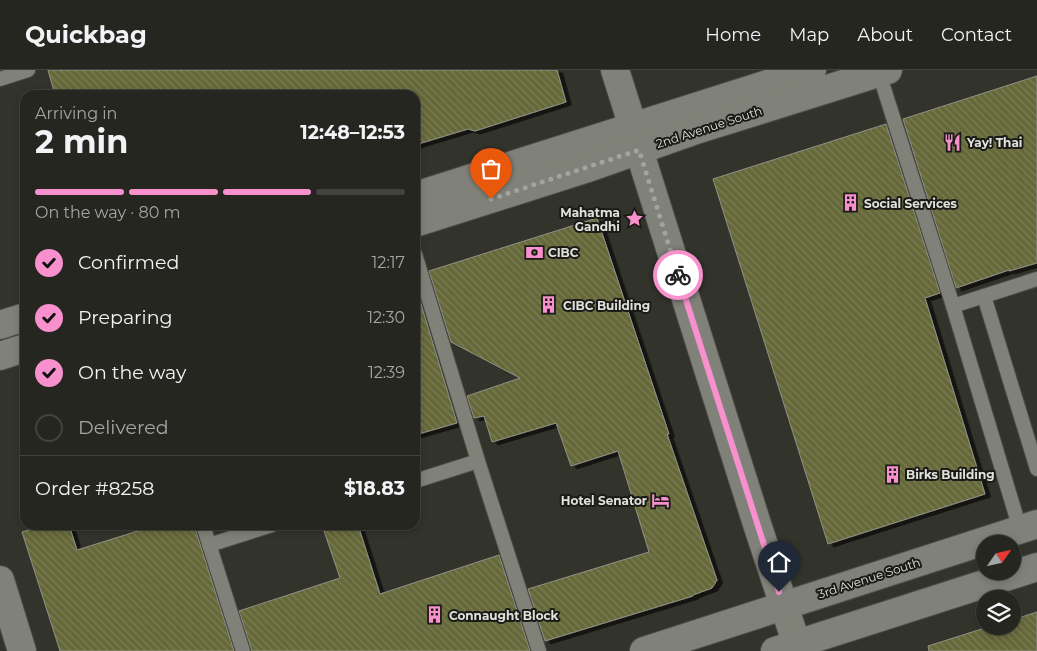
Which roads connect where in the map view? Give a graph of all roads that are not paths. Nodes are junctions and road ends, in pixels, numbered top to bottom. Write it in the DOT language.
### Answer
graph roads {
  1 [pos="28,70"];
  2 [pos="615,70"];
  3 [pos="812,70"];
  4 [pos="884,71"];
  5 [pos="0,79"];
  6 [pos="636,139"];
  7 [pos="420,194"];
  8 [pos="420,221"];
  9 [pos="420,270"];
  10 [pos="1037,278"];
  11 [pos="984,296"];
  12 [pos="953,306"];
  13 [pos="20,319"];
  14 [pos="0,325"];
  15 [pos="20,350"];
  16 [pos="0,356"];
  17 [pos="478,461"];
  18 [pos="1037,469"];
  19 [pos="420,479"];
  20 [pos="1029,526"];
  21 [pos="205,530"];
  22 [pos="255,530"];
  23 [pos="209,544"];
  24 [pos="1037,567"];
  25 [pos="0,580"];
  26 [pos="784,606"];
  27 [pos="790,649"];
  28 [pos="22,651"];
  29 [pos="243,651"];
  30 [pos="539,651"];
  31 [pos="644,651"];
  1 -- 5 [label="lane"];
  2 -- 6 [label="street"];
  3 -- 6 [label="street, 2nd Avenue South"];
  4 -- 6 [label="street, 2nd Avenue South"];
  4 -- 12 [label="lane"];
  6 -- 7 [label="street, 2nd Avenue South"];
  6 -- 8 [label="street, 2nd Avenue South"];
  6 -- 26 [label="street"];
  9 -- 17 [label="lane"];
  10 -- 11 [label="lane"];
  11 -- 12 [label="lane"];
  11 -- 18 [label="lane"];
  12 -- 20 [label="lane"];
  13 -- 14 [label="street"];
  15 -- 16 [label="street"];
  17 -- 19 [label="lane"];
  17 -- 30 [label="lane"];
  20 -- 26 [label="street, 3rd Avenue South"];
  21 -- 23 [label="lane"];
  22 -- 23 [label="lane"];
  23 -- 29 [label="lane"];
  24 -- 27 [label="street"];
  25 -- 28 [label="street"];
  26 -- 27 [label="street"];
  26 -- 31 [label="street, 3rd Avenue South"];
}
